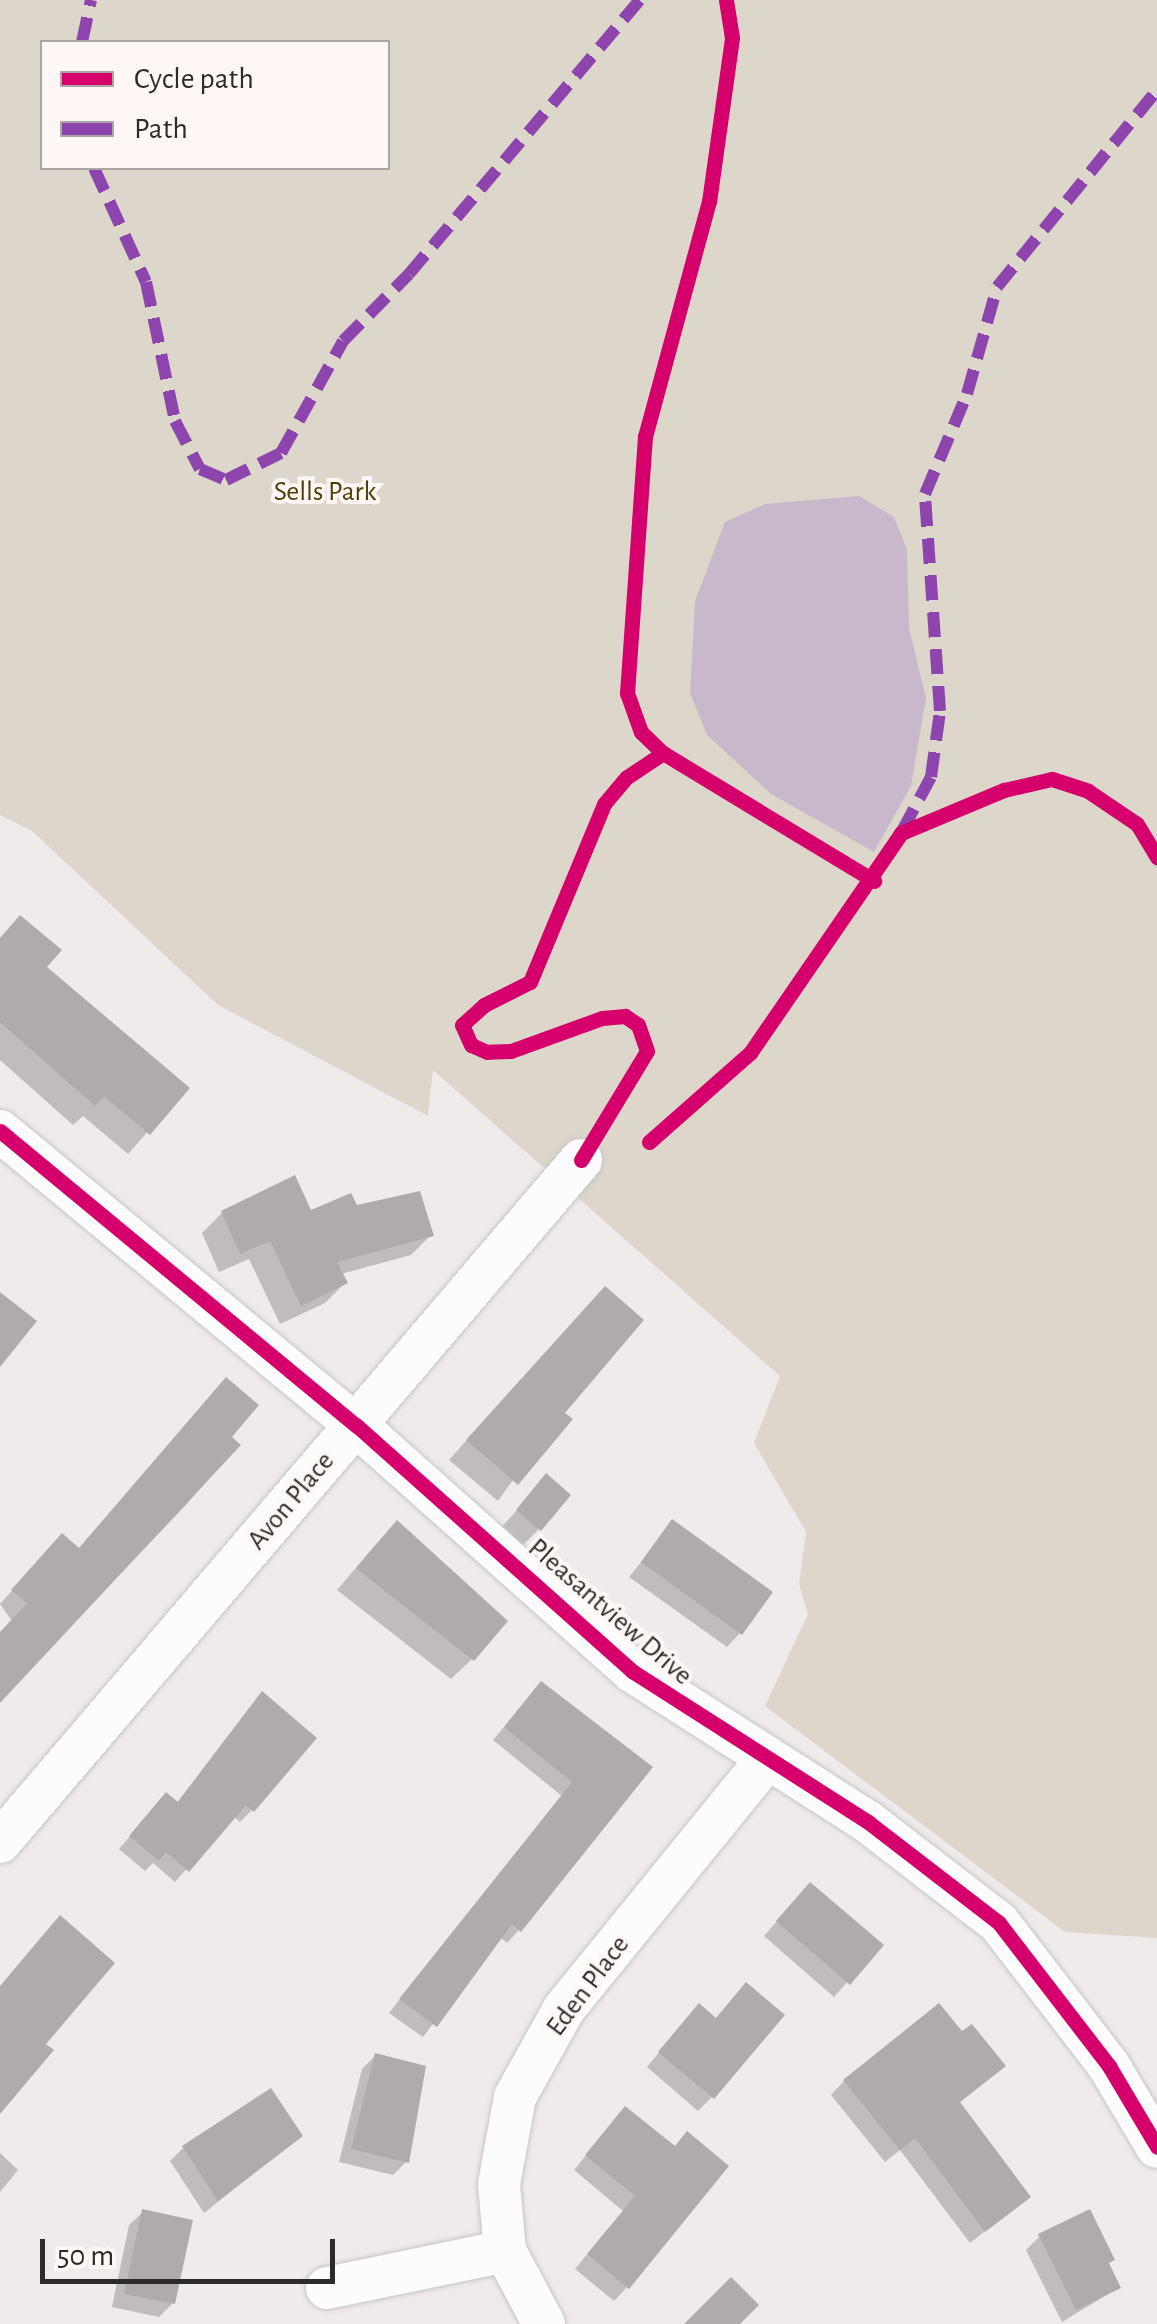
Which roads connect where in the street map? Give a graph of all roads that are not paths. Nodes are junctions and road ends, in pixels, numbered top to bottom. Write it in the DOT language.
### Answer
graph roads {
  1 [pos="0,1131"];
  2 [pos="581,1160"];
  3 [pos="356,1425"];
  4 [pos="766,1760"];
  5 [pos="0,1842"];
  6 [pos="1157,2147"];
  7 [pos="505,2251"];
  8 [pos="327,2288"];
  9 [pos="544,2324"];
  1 -- 3 [label="street, Pleasantview Drive"];
  2 -- 3 [label="street, Avon Place"];
  3 -- 4 [label="street, Pleasantview Drive"];
  3 -- 5 [label="street, Avon Place"];
  4 -- 6 [label="street, Pleasantview Drive"];
  4 -- 7 [label="street, Eden Place"];
  7 -- 8 [label="street"];
  7 -- 9 [label="street, Eden Place"];
}
